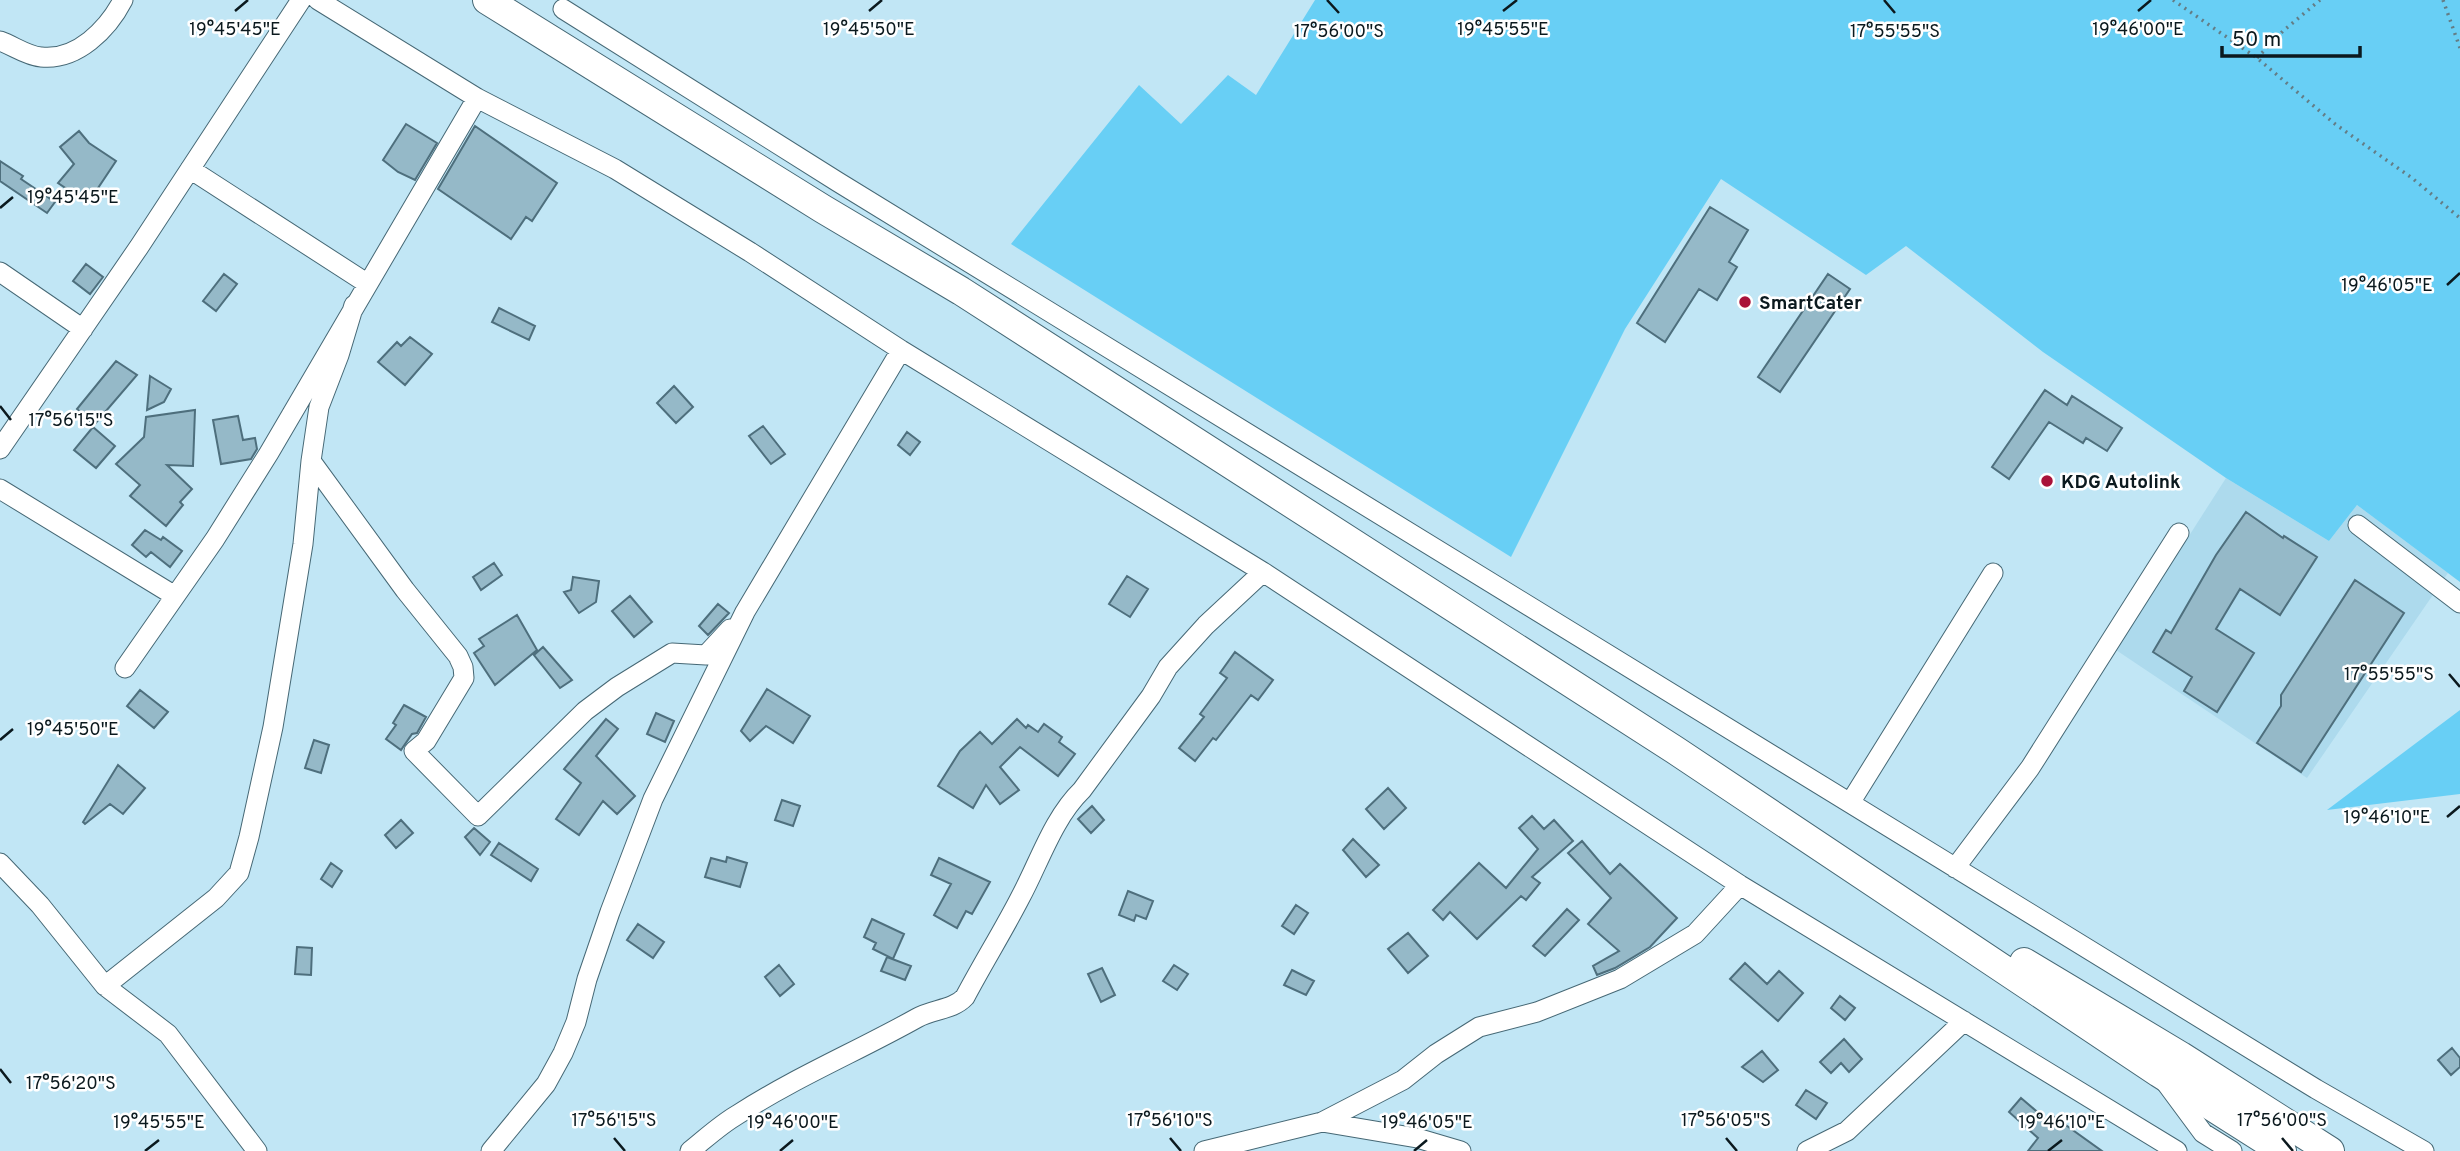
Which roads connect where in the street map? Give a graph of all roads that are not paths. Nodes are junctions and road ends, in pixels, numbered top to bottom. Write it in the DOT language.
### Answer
graph roads {
  1 [pos="123,0"];
  2 [pos="301,0"];
  3 [pos="318,0"];
  4 [pos="487,0"];
  5 [pos="566,5"];
  6 [pos="542,35"];
  7 [pos="0,41"];
  8 [pos="477,98"];
  9 [pos="190,169"];
  10 [pos="0,272"];
  11 [pos="368,284"];
  12 [pos="354,305"];
  13 [pos="83,329"];
  14 [pos="901,350"];
  15 [pos="0,449"];
  16 [pos="311,461"];
  17 [pos="0,489"];
  18 [pos="2358,525"];
  19 [pos="2179,533"];
  20 [pos="1263,572"];
  21 [pos="1993,573"];
  22 [pos="175,596"];
  23 [pos="2460,603"];
  24 [pos="745,612"];
  25 [pos="125,668"];
  26 [pos="1675,750"];
  27 [pos="1850,803"];
  28 [pos="0,863"];
  29 [pos="1955,868"];
  30 [pos="1740,885"];
  31 [pos="105,986"];
  32 [pos="1964,1021"];
  33 [pos="2159,1073"];
  34 [pos="1322,1122"];
  35 [pos="1847,1131"];
  36 [pos="1282,1133"];
  37 [pos="257,1151"];
  38 [pos="491,1151"];
  39 [pos="690,1151"];
  40 [pos="1204,1151"];
  41 [pos="1245,1151"];
  42 [pos="1461,1151"];
  43 [pos="1807,1151"];
  44 [pos="1826,1151"];
  45 [pos="2177,1151"];
  46 [pos="2232,1151"];
  47 [pos="2282,1151"];
  48 [pos="2330,1151"];
  49 [pos="2424,1151"];
  1 -- 7 [label="street"];
  2 -- 9 [label="street"];
  3 -- 8 [label="street"];
  4 -- 6 [label="highway"];
  5 -- 6 [label="street"];
  5 -- 27 [label="street"];
  6 -- 26 [label="highway"];
  8 -- 11 [label="street"];
  8 -- 14 [label="street"];
  9 -- 11 [label="street"];
  9 -- 13 [label="street"];
  10 -- 13 [label="street"];
  11 -- 12 [label="street"];
  12 -- 16 [label="street"];
  12 -- 22 [label="street"];
  13 -- 15 [label="street"];
  14 -- 20 [label="street"];
  14 -- 24 [label="street"];
  16 -- 24 [label="street"];
  16 -- 31 [label="street"];
  17 -- 22 [label="street"];
  18 -- 23 [label="street"];
  19 -- 29 [label="street"];
  20 -- 30 [label="street"];
  20 -- 39 [label="street"];
  21 -- 27 [label="street"];
  22 -- 25 [label="street"];
  24 -- 38 [label="street"];
  26 -- 33 [label="highway"];
  26 -- 48 [label="highway"];
  27 -- 29 [label="street"];
  28 -- 31 [label="street"];
  29 -- 49 [label="street"];
  30 -- 32 [label="street"];
  30 -- 34 [label="street"];
  31 -- 37 [label="street"];
  32 -- 35 [label="street"];
  32 -- 45 [label="street"];
  33 -- 46 [label="street"];
  33 -- 47 [label="highway"];
  34 -- 36 [label="street"];
  34 -- 42 [label="street"];
  35 -- 43 [label="street"];
  35 -- 44 [label="street"];
  36 -- 40 [label="street"];
  36 -- 41 [label="street"];
}
